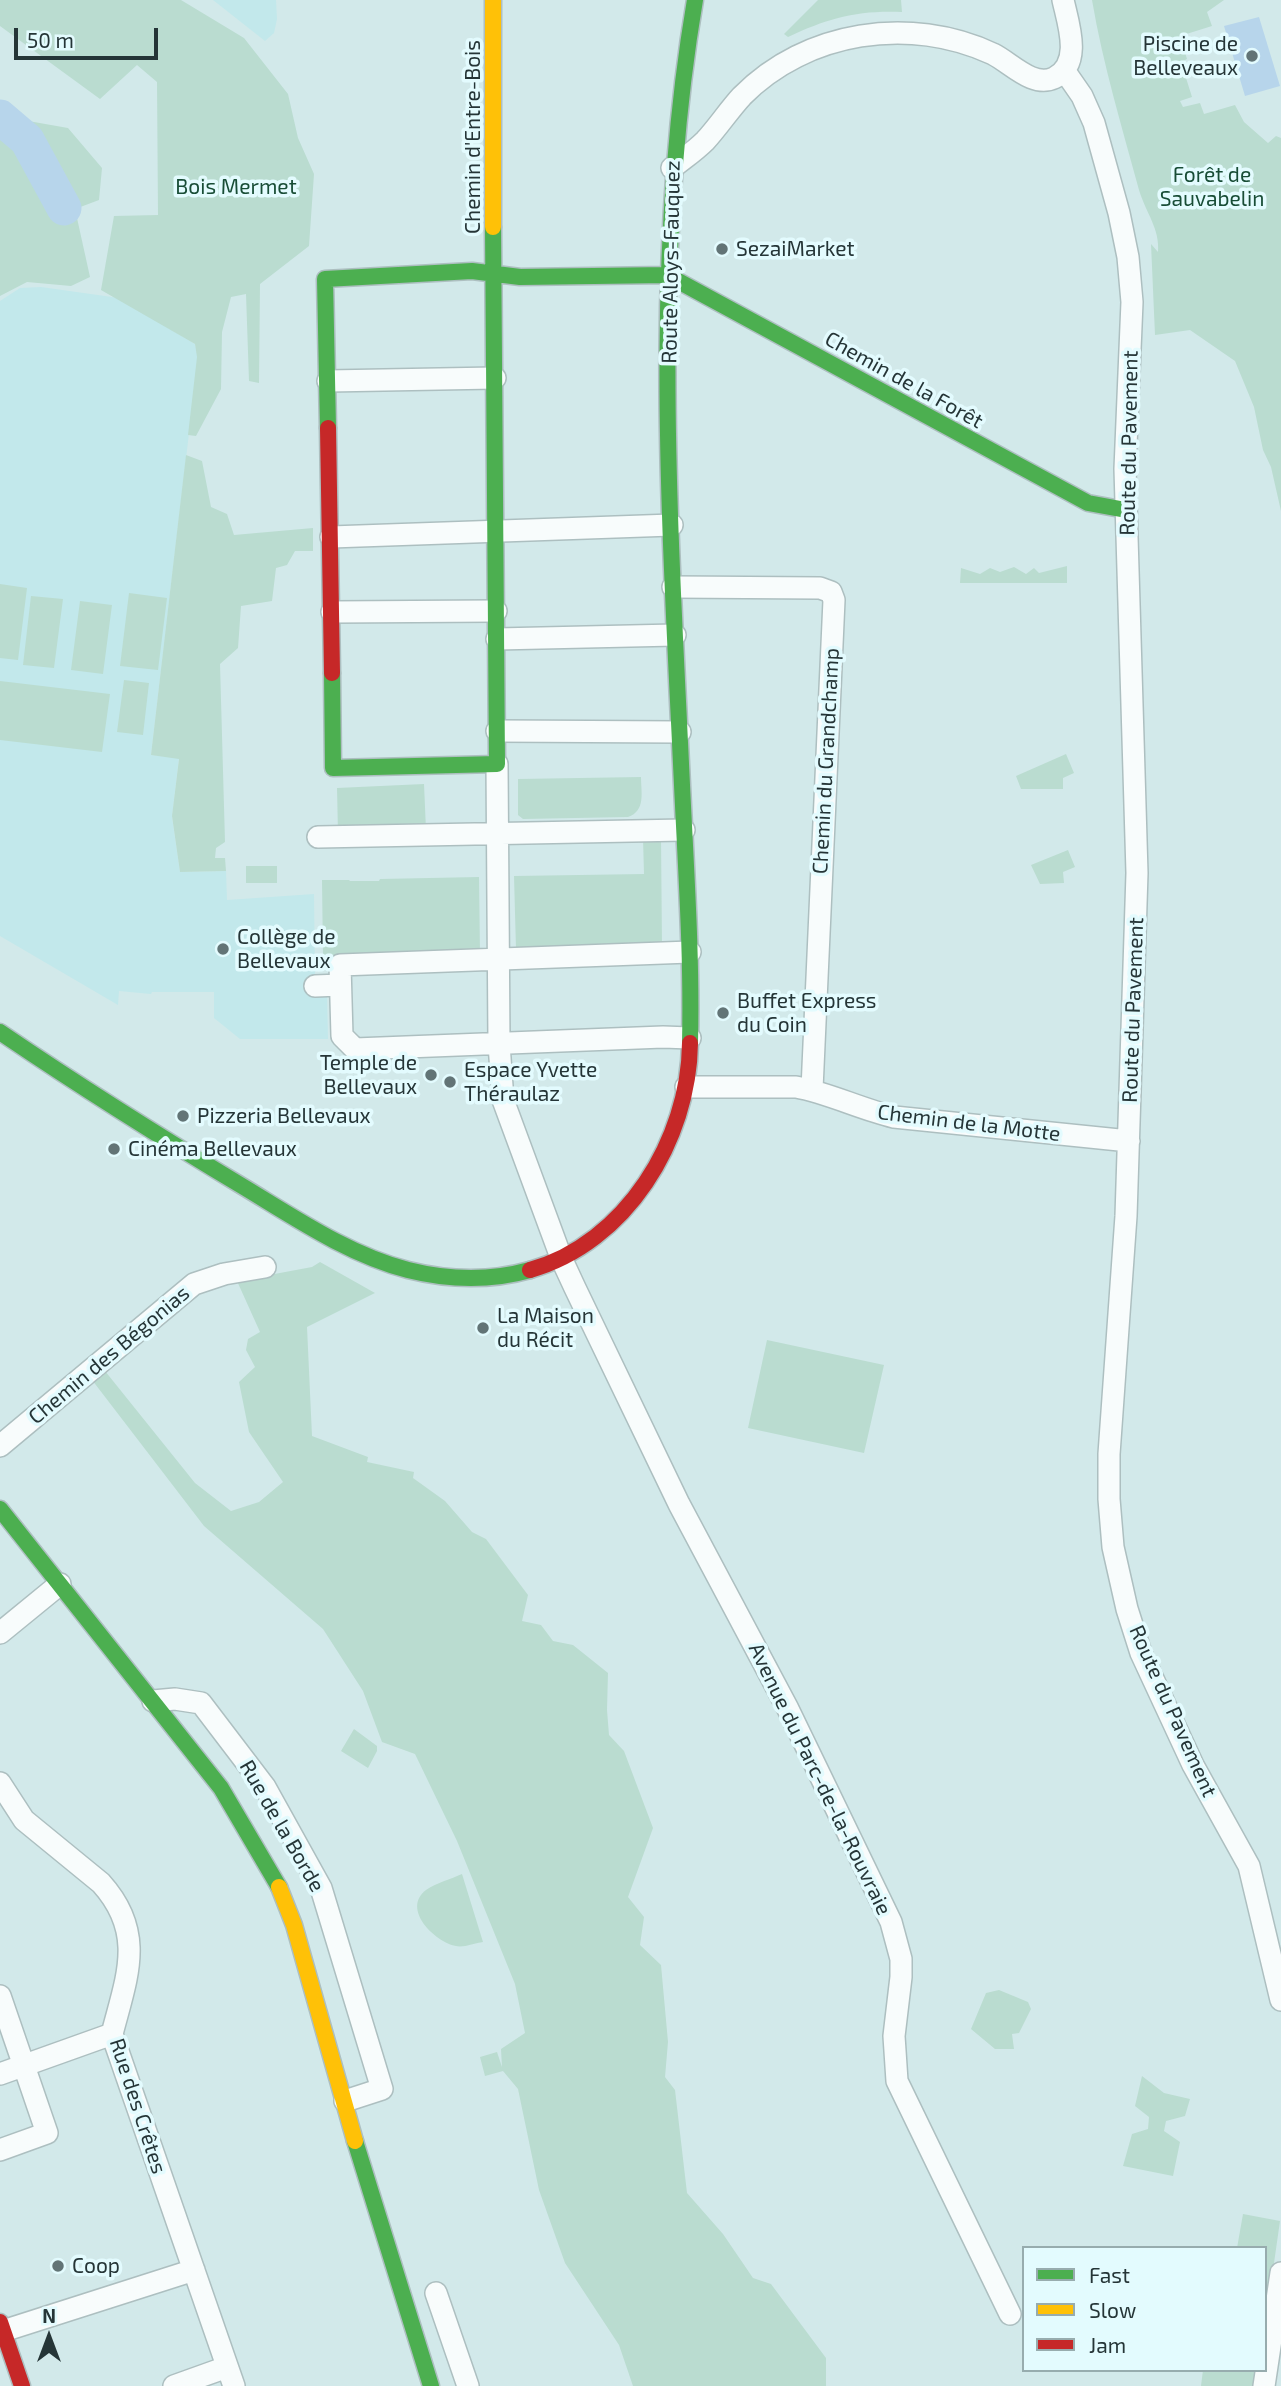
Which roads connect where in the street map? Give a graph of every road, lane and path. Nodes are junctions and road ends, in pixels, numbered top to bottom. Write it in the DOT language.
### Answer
graph roads {
  1 [pos="493,0"];
  2 [pos="695,0"];
  3 [pos="1063,0"];
  4 [pos="1065,69"];
  5 [pos="672,168"];
  6 [pos="494,274"];
  7 [pos="667,275"];
  8 [pos="495,378"];
  9 [pos="328,381"];
  10 [pos="1126,510"];
  11 [pos="672,525"];
  12 [pos="496,531"];
  13 [pos="331,537"];
  14 [pos="673,587"];
  15 [pos="496,611"];
  16 [pos="332,612"];
  17 [pos="675,635"];
  18 [pos="497,639"];
  19 [pos="497,731"];
  20 [pos="680,732"];
  21 [pos="497,764"];
  22 [pos="684,830"];
  23 [pos="497,833"];
  24 [pos="318,837"];
  25 [pos="690,952"];
  26 [pos="498,959"];
  27 [pos="340,985"];
  28 [pos="315,986"];
  29 [pos="0,1032"];
  30 [pos="690,1038"];
  31 [pos="499,1044"];
  32 [pos="0,1046"];
  33 [pos="20,1046"];
  34 [pos="686,1087"];
  35 [pos="812,1089"];
  36 [pos="1129,1140"];
  37 [pos="562,1260"];
  38 [pos="265,1267"];
  39 [pos="0,1446"];
  40 [pos="0,1509"];
  41 [pos="60,1584"];
  42 [pos="0,1633"];
  43 [pos="153,1701"];
  44 [pos="0,1783"];
  45 [pos="0,1996"];
  46 [pos="1281,2000"];
  47 [pos="111,2034"];
  48 [pos="23,2066"];
  49 [pos="0,2074"];
  50 [pos="345,2101"];
  51 [pos="0,2150"];
  52 [pos="194,2270"];
  53 [pos="1281,2273"];
  54 [pos="436,2293"];
  55 [pos="1010,2314"];
  56 [pos="2,2326"];
  57 [pos="1267,2369"];
  58 [pos="230,2376"];
  59 [pos="22,2386"];
  60 [pos="174,2386"];
  61 [pos="431,2386"];
  62 [pos="468,2386"];
  1 -- 6 [label="main road, Chemin d'Entre-Bois"];
  2 -- 5 [label="main road, Route Aloys-Fauquez"];
  3 -- 4 [label="street"];
  4 -- 5 [label="street"];
  4 -- 10 [label="street, Route du Pavement"];
  5 -- 7 [label="main road, Route Aloys-Fauquez"];
  6 -- 7 [label="main road"];
  6 -- 8 [label="main road, Chemin d'Entre-Bois"];
  6 -- 9 [label="main road"];
  7 -- 10 [label="main road, Chemin de la Forêt"];
  7 -- 11 [label="main road, Route Aloys-Fauquez"];
  8 -- 9 [label="street"];
  8 -- 12 [label="main road, Chemin d'Entre-Bois"];
  9 -- 13 [label="main road"];
  10 -- 36 [label="street, Route du Pavement"];
  11 -- 12 [label="street"];
  11 -- 14 [label="main road, Route Aloys-Fauquez"];
  12 -- 13 [label="street"];
  12 -- 15 [label="main road, Chemin d'Entre-Bois"];
  13 -- 16 [label="main road"];
  14 -- 17 [label="main road, Route Aloys-Fauquez"];
  14 -- 35 [label="street, Chemin du Grandchamp"];
  15 -- 16 [label="street"];
  15 -- 18 [label="main road, Chemin d'Entre-Bois"];
  16 -- 21 [label="main road"];
  17 -- 18 [label="street"];
  17 -- 20 [label="main road, Route Aloys-Fauquez"];
  18 -- 19 [label="main road, Chemin d'Entre-Bois"];
  19 -- 20 [label="street"];
  19 -- 21 [label="main road, Chemin d'Entre-Bois"];
  20 -- 22 [label="main road, Route Aloys-Fauquez"];
  21 -- 23 [label="street"];
  22 -- 23 [label="street"];
  22 -- 25 [label="main road, Route Aloys-Fauquez"];
  23 -- 24 [label="street"];
  23 -- 26 [label="street"];
  25 -- 26 [label="street"];
  25 -- 30 [label="main road, Route Aloys-Fauquez"];
  26 -- 27 [label="street"];
  26 -- 31 [label="street"];
  27 -- 28 [label="street"];
  27 -- 31 [label="street"];
  29 -- 33 [label="main road, Route Aloys-Fauquez"];
  30 -- 31 [label="street"];
  30 -- 34 [label="main road, Route Aloys-Fauquez"];
  31 -- 37 [label="street"];
  32 -- 33 [label="main road"];
  33 -- 37 [label="main road, Route Aloys-Fauquez"];
  34 -- 35 [label="street, Chemin de la Motte"];
  34 -- 37 [label="main road, Route Aloys-Fauquez"];
  35 -- 36 [label="street, Chemin de la Motte"];
  36 -- 46 [label="street, Route du Pavement"];
  37 -- 55 [label="street, Avenue du Parc-de-la-Rouvraie"];
  38 -- 39 [label="street, Chemin des Bégonias"];
  40 -- 41 [label="main road, Rue de la Borde"];
  41 -- 42 [label="street"];
  41 -- 43 [label="main road, Rue de la Borde"];
  43 -- 50 [label="main road, Rue de la Borde"];
  43 -- 50 [label="street, Rue de la Borde"];
  44 -- 47 [label="street, Rue des Crêtes"];
  45 -- 48 [label="street"];
  47 -- 48 [label="street"];
  47 -- 52 [label="street, Rue des Crêtes"];
  48 -- 49 [label="street"];
  48 -- 51 [label="street"];
  50 -- 61 [label="main road, Rue de la Borde"];
  52 -- 56 [label="street"];
  52 -- 58 [label="street, Rue des Crêtes"];
  53 -- 57 [label="street"];
  54 -- 62 [label="street"];
  56 -- 59 [label="main road"];
  58 -- 60 [label="street"];
}
